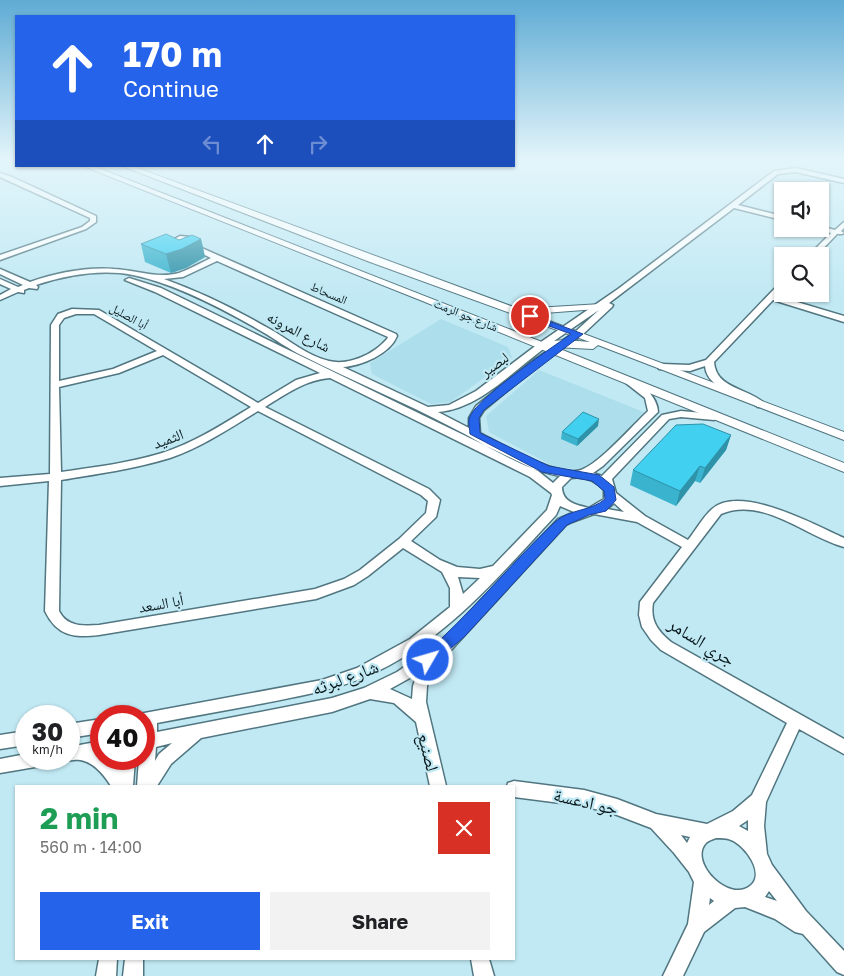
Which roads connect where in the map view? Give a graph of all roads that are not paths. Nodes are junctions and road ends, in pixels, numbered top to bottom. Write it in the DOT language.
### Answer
graph roads {
  1 [pos="67,205"];
  2 [pos="185,205"];
  3 [pos="225,205"];
  4 [pos="239,205"];
  5 [pos="732,206"];
  6 [pos="774,216"];
  7 [pos="273,223"];
  8 [pos="844,224"];
  9 [pos="829,230"];
  10 [pos="836,232"];
  11 [pos="844,234"];
  12 [pos="185,244"];
  13 [pos="821,247"];
  14 [pos="2,258"];
  15 [pos="217,258"];
  16 [pos="0,271"];
  17 [pos="180,274"];
  18 [pos="150,277"];
  19 [pos="18,279"];
  20 [pos="53,279"];
  21 [pos="0,284"];
  22 [pos="176,288"];
  23 [pos="27,289"];
  24 [pos="621,291"];
  25 [pos="772,297"];
  26 [pos="0,298"];
  27 [pos="424,298"];
  28 [pos="0,306"];
  29 [pos="597,306"];
  30 [pos="516,311"];
  31 [pos="844,319"];
  32 [pos="564,329"];
  33 [pos="578,334"];
  34 [pos="560,340"];
  35 [pos="541,346"];
  36 [pos="553,350"];
  37 [pos="164,351"];
  38 [pos="363,360"];
  39 [pos="709,362"];
  40 [pos="307,364"];
  41 [pos="662,367"];
  42 [pos="330,369"];
  43 [pos="626,379"];
  44 [pos="365,380"];
  45 [pos="56,385"];
  46 [pos="761,404"];
  47 [pos="255,406"];
  48 [pos="428,410"];
  49 [pos="714,417"];
  50 [pos="475,434"];
  51 [pos="844,436"];
  52 [pos="844,468"];
  53 [pos="54,473"];
  54 [pos="579,474"];
  55 [pos="0,476"];
  56 [pos="0,482"];
  57 [pos="608,490"];
  58 [pos="556,493"];
  59 [pos="590,511"];
  60 [pos="641,519"];
  61 [pos="403,542"];
  62 [pos="844,543"];
  63 [pos="690,546"];
  64 [pos="447,569"];
  65 [pos="496,571"];
  66 [pos="456,609"];
  67 [pos="428,660"];
  68 [pos="368,693"];
  69 [pos="155,717"];
  70 [pos="421,717"];
  71 [pos="796,720"];
  72 [pos="198,732"];
  73 [pos="155,739"];
  74 [pos="15,740"];
  75 [pos="0,742"];
  76 [pos="844,747"];
  77 [pos="80,754"];
  78 [pos="15,763"];
  79 [pos="0,766"];
  80 [pos="126,770"];
  81 [pos="147,770"];
  82 [pos="120,785"];
  83 [pos="125,785"];
  84 [pos="147,785"];
  85 [pos="148,785"];
  86 [pos="438,785"];
  87 [pos="515,789"];
  88 [pos="758,801"];
  89 [pos="656,822"];
  90 [pos="710,830"];
  91 [pos="762,863"];
  92 [pos="699,875"];
  93 [pos="740,899"];
  94 [pos="697,925"];
  95 [pos="814,933"];
  96 [pos="108,960"];
  97 [pos="134,960"];
  98 [pos="480,960"];
  99 [pos="844,965"];
  100 [pos="106,976"];
  101 [pos="133,976"];
  102 [pos="484,976"];
  103 [pos="673,976"];
  1 -- 14 [label="street"];
  2 -- 27 [label="main road, شارع جو الرمث"];
  3 -- 7 [label="main road, شارع جو الرمث"];
  4 -- 7 [label="main road"];
  5 -- 6 [label="street"];
  5 -- 24 [label="street, لبصير"];
  7 -- 30 [label="main road, شارع جو الرمث"];
  8 -- 10 [label="street"];
  9 -- 10 [label="street"];
  10 -- 11 [label="street"];
  10 -- 13 [label="street"];
  12 -- 15 [label="street, المسحاط"];
  15 -- 17 [label="street"];
  15 -- 38 [label="street, المسحاط"];
  16 -- 19 [label="street"];
  17 -- 18 [label="street"];
  17 -- 22 [label="street"];
  18 -- 20 [label="street, شارع المرونه"];
  18 -- 22 [label="street, شارع المرونه"];
  19 -- 20 [label="street"];
  19 -- 23 [label="street"];
  20 -- 23 [label="street, شارع المرونه"];
  21 -- 23 [label="street"];
  22 -- 42 [label="street, شارع المرونه"];
  23 -- 26 [label="street, شارع المرونه"];
  23 -- 28 [label="street, شارع المرونه"];
  23 -- 40 [label="street, شارع المرونه"];
  24 -- 29 [label="street, لبصير"];
  24 -- 33 [label="street, لبصير"];
  25 -- 31 [label="street"];
  25 -- 39 [label="street"];
  27 -- 34 [label="main road"];
  27 -- 35 [label="main road, شارع جو الرمث"];
  29 -- 30 [label="main road"];
  29 -- 32 [label="street, لبصير"];
  30 -- 32 [label="main road, شارع جو الرمث"];
  32 -- 33 [label="main road, شارع جو الرمث"];
  32 -- 34 [label="street, لبصير"];
  33 -- 34 [label="main road"];
  33 -- 41 [label="main road, شارع جو الرمث"];
  34 -- 35 [label="main road"];
  34 -- 36 [label="street, لبصير"];
  34 -- 46 [label="main road"];
  35 -- 36 [label="main road, شارع جو الرمث"];
  35 -- 48 [label="street, لبصير"];
  36 -- 43 [label="main road, شارع جو الرمث"];
  36 -- 50 [label="street, لبصير"];
  37 -- 45 [label="street"];
  37 -- 45 [label="street, أبا الصليل"];
  37 -- 47 [label="street, أبا الصليل"];
  38 -- 42 [label="street, المسحاط"];
  38 -- 44 [label="street"];
  39 -- 41 [label="street"];
  39 -- 46 [label="street"];
  40 -- 42 [label="street, شارع المرونه"];
  40 -- 47 [label="street, الثميد"];
  41 -- 46 [label="main road, شارع جو الرمث"];
  42 -- 44 [label="street, شارع المرونه"];
  42 -- 47 [label="street, الثميد"];
  42 -- 58 [label="street, شارع المرونه"];
  43 -- 49 [label="main road, شارع جو الرمث"];
  43 -- 54 [label="street"];
  44 -- 48 [label="street, شارع المرونه"];
  45 -- 53 [label="street, أبا الصليل"];
  46 -- 51 [label="main road, شارع جو الرمث"];
  47 -- 53 [label="street, الثميد"];
  47 -- 61 [label="street, أبا السعد"];
  48 -- 50 [label="street, شارع المرونه"];
  49 -- 52 [label="main road, شارع جو الرمث"];
  49 -- 57 [label="street"];
  50 -- 54 [label="street, شارع المرونه"];
  53 -- 55 [label="street, الثميد"];
  53 -- 56 [label="street, الثميد"];
  53 -- 61 [label="street, أبا السعد"];
  54 -- 57 [label="street"];
  54 -- 58 [label="street"];
  57 -- 59 [label="street"];
  57 -- 60 [label="street"];
  58 -- 59 [label="street"];
  58 -- 65 [label="street, شارع لبرثه"];
  59 -- 60 [label="street"];
  59 -- 67 [label="street, شارع لبرثه"];
  60 -- 63 [label="street"];
  61 -- 64 [label="street"];
  62 -- 63 [label="street, جري السامر"];
  63 -- 71 [label="street, جري السامر"];
  64 -- 65 [label="street"];
  64 -- 66 [label="street"];
  65 -- 66 [label="street, شارع لبرثه"];
  66 -- 69 [label="street, شارع لبرثه"];
  67 -- 68 [label="street, شارع لبرثه"];
  67 -- 70 [label="street, لصنيع"];
  68 -- 70 [label="street, لصنيع"];
  68 -- 72 [label="street, شارع لبرثه"];
  70 -- 86 [label="street, لصنيع"];
  71 -- 76 [label="street, جري السامر"];
  71 -- 88 [label="street"];
  72 -- 73 [label="street, شارع لبرثه"];
  72 -- 85 [label="street"];
  74 -- 75 [label="street"];
  77 -- 82 [label="street"];
  78 -- 79 [label="street"];
  80 -- 83 [label="street"];
  81 -- 84 [label="street"];
  87 -- 89 [label="street, جو ادعسة"];
  88 -- 90 [label="street"];
  88 -- 91 [label="street"];
  89 -- 90 [label="street, جو ادعسة"];
  89 -- 92 [label="street, جو ادعسة"];
  90 -- 91 [label="street"];
  90 -- 92 [label="street"];
  91 -- 93 [label="street"];
  91 -- 95 [label="street"];
  92 -- 93 [label="street"];
  92 -- 94 [label="street"];
  93 -- 94 [label="street"];
  93 -- 95 [label="street"];
  94 -- 103 [label="street"];
  95 -- 99 [label="street"];
  96 -- 100 [label="street"];
  97 -- 101 [label="street"];
  98 -- 102 [label="street"];
}
